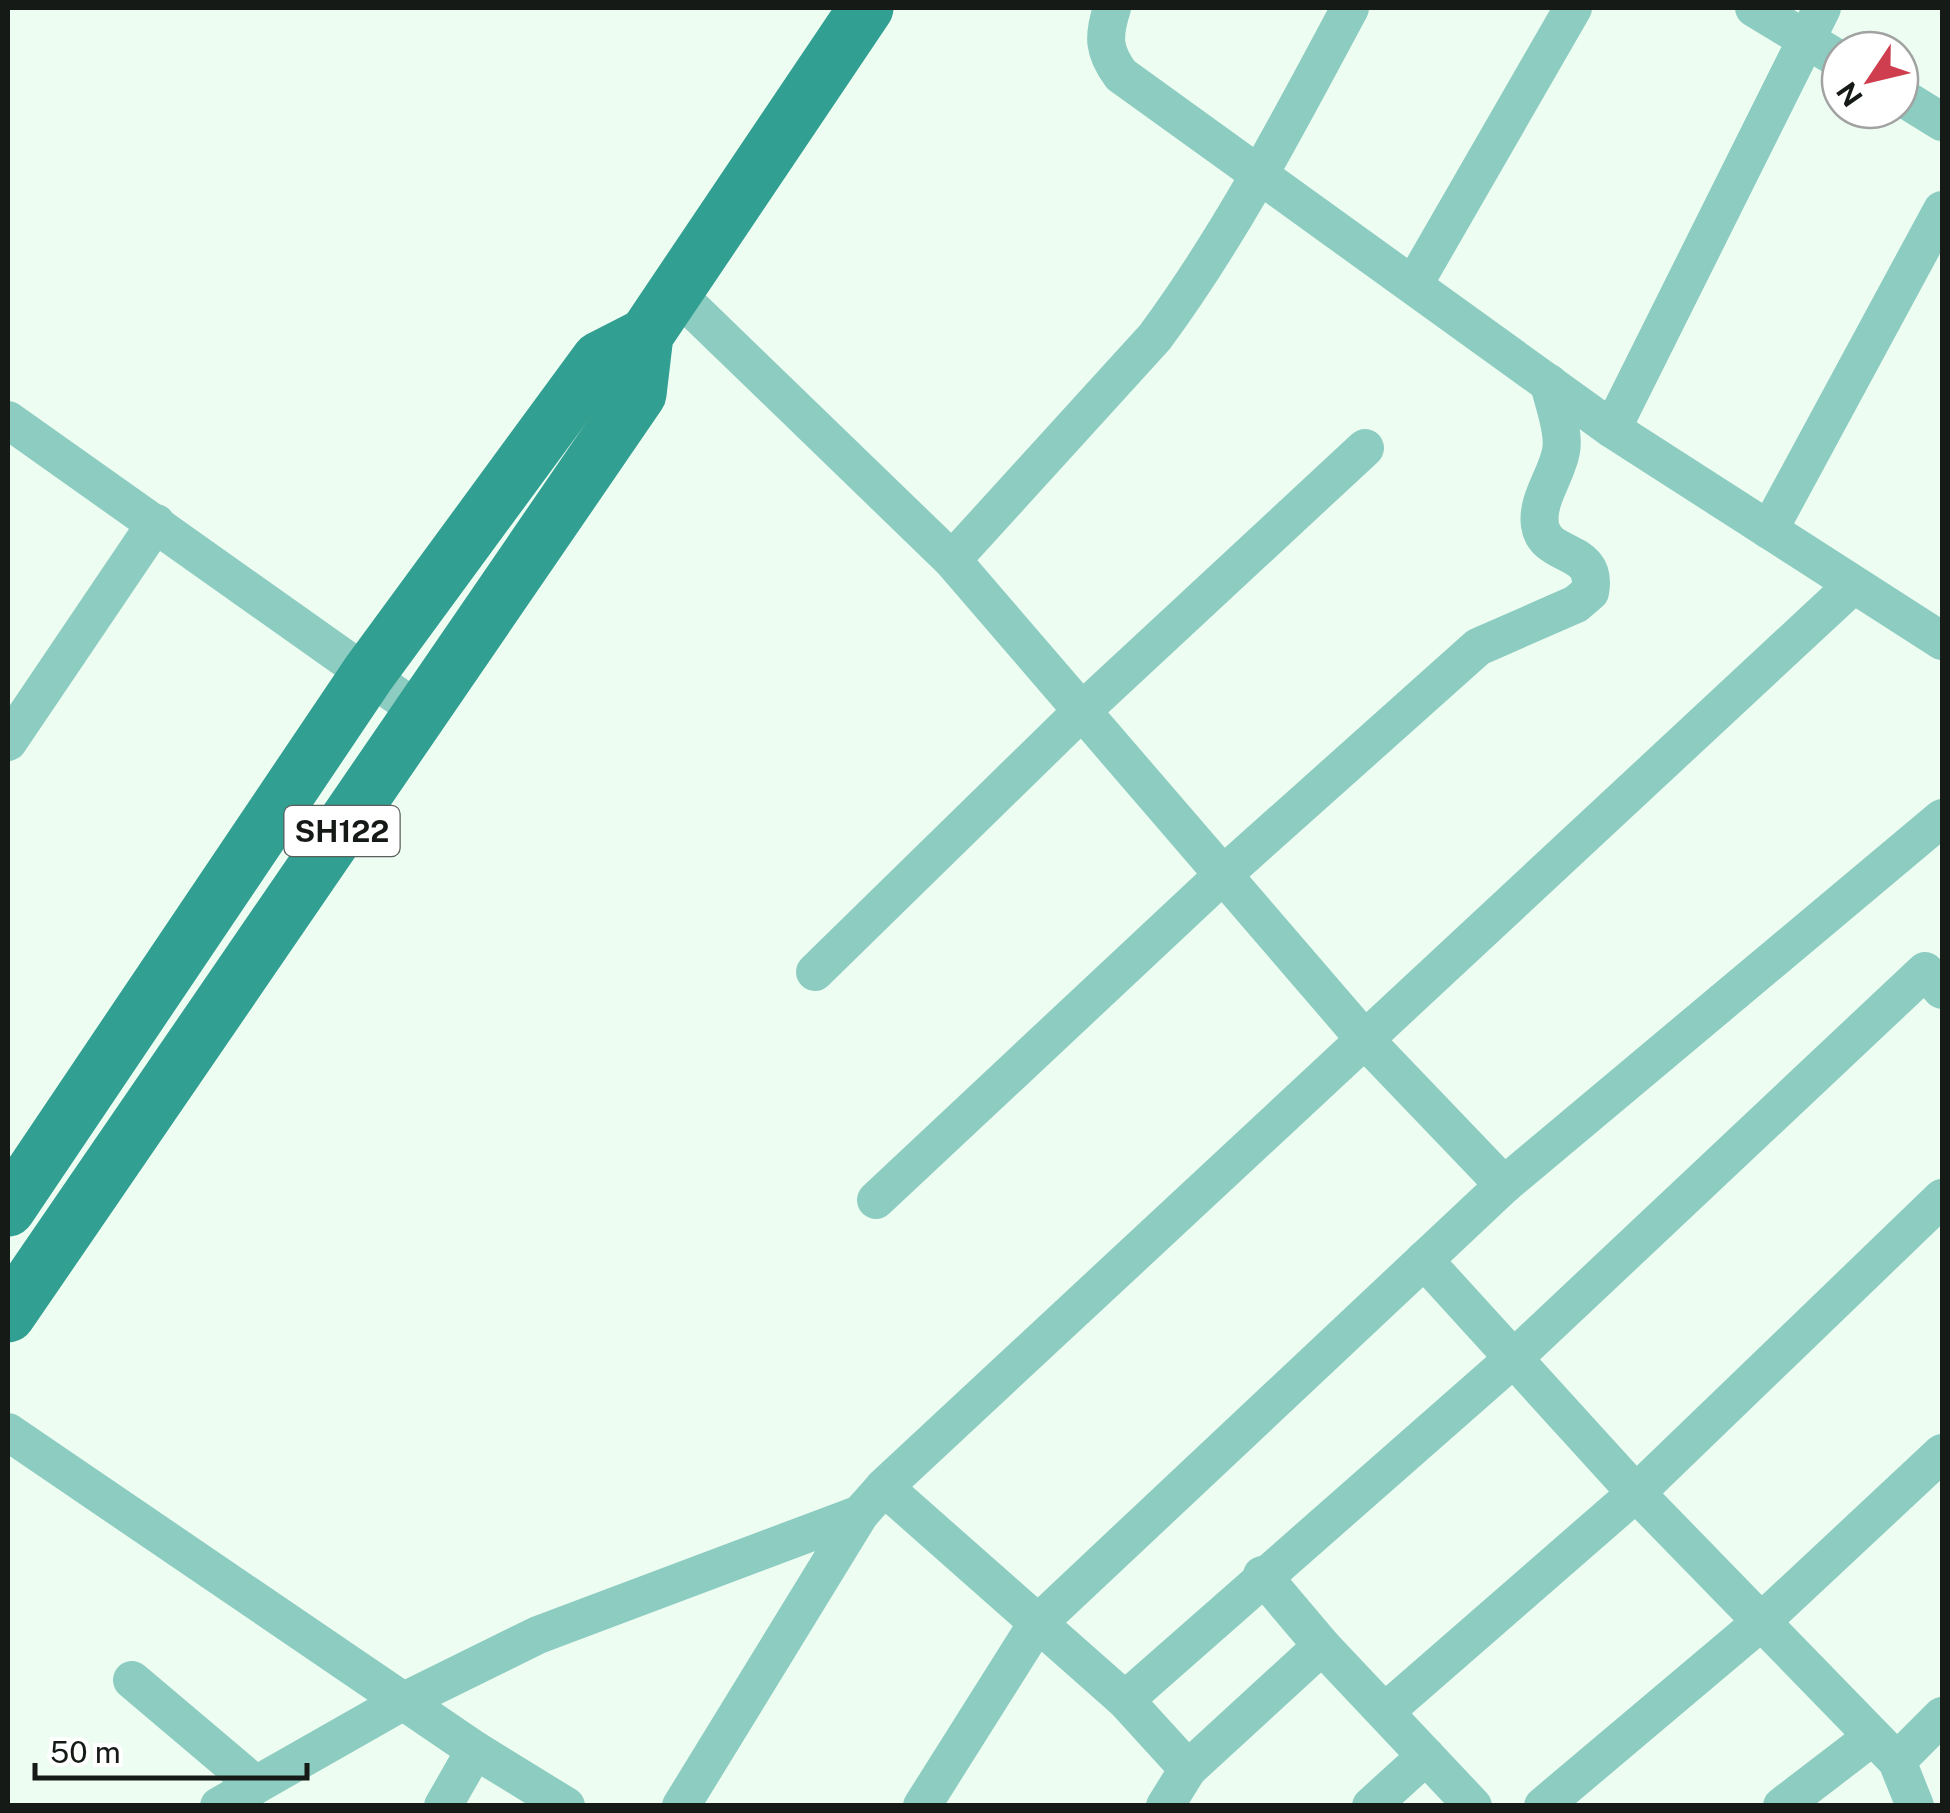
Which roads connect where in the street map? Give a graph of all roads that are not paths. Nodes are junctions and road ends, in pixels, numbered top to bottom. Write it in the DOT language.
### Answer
graph roads {
  1 [pos="866,8"];
  2 [pos="1112,8"];
  3 [pos="1350,8"];
  4 [pos="1573,8"];
  5 [pos="1754,8"];
  6 [pos="1813,23"];
  7 [pos="1920,108"];
  8 [pos="1942,122"];
  9 [pos="1259,178"];
  10 [pos="1942,210"];
  11 [pos="1414,284"];
  12 [pos="660,314"];
  13 [pos="1549,383"];
  14 [pos="8,420"];
  15 [pos="1612,429"];
  16 [pos="1365,448"];
  17 [pos="156,523"];
  18 [pos="1769,530"];
  19 [pos="952,560"];
  20 [pos="1852,586"];
  21 [pos="1939,629"];
  22 [pos="368,674"];
  23 [pos="1084,709"];
  24 [pos="423,714"];
  25 [pos="8,742"];
  26 [pos="1942,818"];
  27 [pos="1224,874"];
  28 [pos="815,972"];
  29 [pos="1937,972"];
  30 [pos="1367,1042"];
  31 [pos="1504,1185"];
  32 [pos="1942,1198"];
  33 [pos="876,1200"];
  34 [pos="8,1208"];
  35 [pos="1424,1260"];
  36 [pos="8,1315"];
  37 [pos="1515,1357"];
  38 [pos="8,1432"];
  39 [pos="1942,1453"];
  40 [pos="1636,1493"];
  41 [pos="872,1501"];
  42 [pos="1262,1576"];
  43 [pos="1760,1623"];
  44 [pos="1036,1625"];
  45 [pos="1322,1646"];
  46 [pos="132,1680"];
  47 [pos="1125,1700"];
  48 [pos="402,1702"];
  49 [pos="1387,1710"];
  50 [pos="1942,1716"];
  51 [pos="1884,1749"];
  52 [pos="475,1750"];
  53 [pos="1426,1756"];
  54 [pos="1188,1769"];
  55 [pos="256,1784"];
  56 [pos="219,1806"];
  57 [pos="443,1806"];
  58 [pos="566,1806"];
  59 [pos="680,1806"];
  60 [pos="922,1806"];
  61 [pos="1165,1806"];
  62 [pos="1371,1806"];
  63 [pos="1473,1806"];
  64 [pos="1543,1806"];
  65 [pos="1782,1806"];
  66 [pos="1914,1806"];
  1 -- 12 [label="main road, SH122"];
  2 -- 9 [label="street"];
  3 -- 9 [label="street"];
  4 -- 11 [label="street"];
  5 -- 6 [label="street"];
  6 -- 15 [label="street"];
  7 -- 8 [label="street"];
  9 -- 11 [label="street"];
  9 -- 19 [label="street"];
  10 -- 18 [label="street"];
  11 -- 13 [label="street"];
  12 -- 19 [label="street"];
  12 -- 22 [label="main road, SH122"];
  12 -- 24 [label="main road, SH122"];
  13 -- 15 [label="street"];
  13 -- 27 [label="street"];
  14 -- 17 [label="street"];
  15 -- 18 [label="street"];
  16 -- 23 [label="street"];
  17 -- 22 [label="street"];
  17 -- 25 [label="street"];
  18 -- 20 [label="street"];
  19 -- 23 [label="street"];
  20 -- 21 [label="street"];
  20 -- 30 [label="street"];
  22 -- 24 [label="street"];
  22 -- 34 [label="main road, SH122"];
  23 -- 27 [label="street"];
  23 -- 28 [label="street"];
  24 -- 36 [label="main road, SH122"];
  26 -- 31 [label="street"];
  27 -- 30 [label="street"];
  27 -- 33 [label="street"];
  29 -- 37 [label="street"];
  30 -- 31 [label="street"];
  30 -- 41 [label="street"];
  31 -- 35 [label="street"];
  32 -- 40 [label="street"];
  35 -- 37 [label="street"];
  35 -- 44 [label="street"];
  37 -- 40 [label="street"];
  37 -- 42 [label="street"];
  38 -- 48 [label="street"];
  39 -- 43 [label="street"];
  40 -- 43 [label="street"];
  40 -- 49 [label="street"];
  41 -- 44 [label="street"];
  41 -- 48 [label="street"];
  41 -- 59 [label="street"];
  42 -- 45 [label="street"];
  42 -- 47 [label="street"];
  43 -- 51 [label="street"];
  43 -- 64 [label="street"];
  44 -- 47 [label="street"];
  44 -- 60 [label="street"];
  45 -- 49 [label="street"];
  45 -- 54 [label="street"];
  46 -- 55 [label="street"];
  47 -- 54 [label="street"];
  48 -- 52 [label="street"];
  48 -- 55 [label="street"];
  49 -- 53 [label="street"];
  50 -- 51 [label="street"];
  51 -- 65 [label="street"];
  51 -- 66 [label="street"];
  52 -- 57 [label="street"];
  52 -- 58 [label="street"];
  53 -- 62 [label="street"];
  53 -- 63 [label="street"];
  54 -- 61 [label="street"];
  55 -- 56 [label="street"];
}
